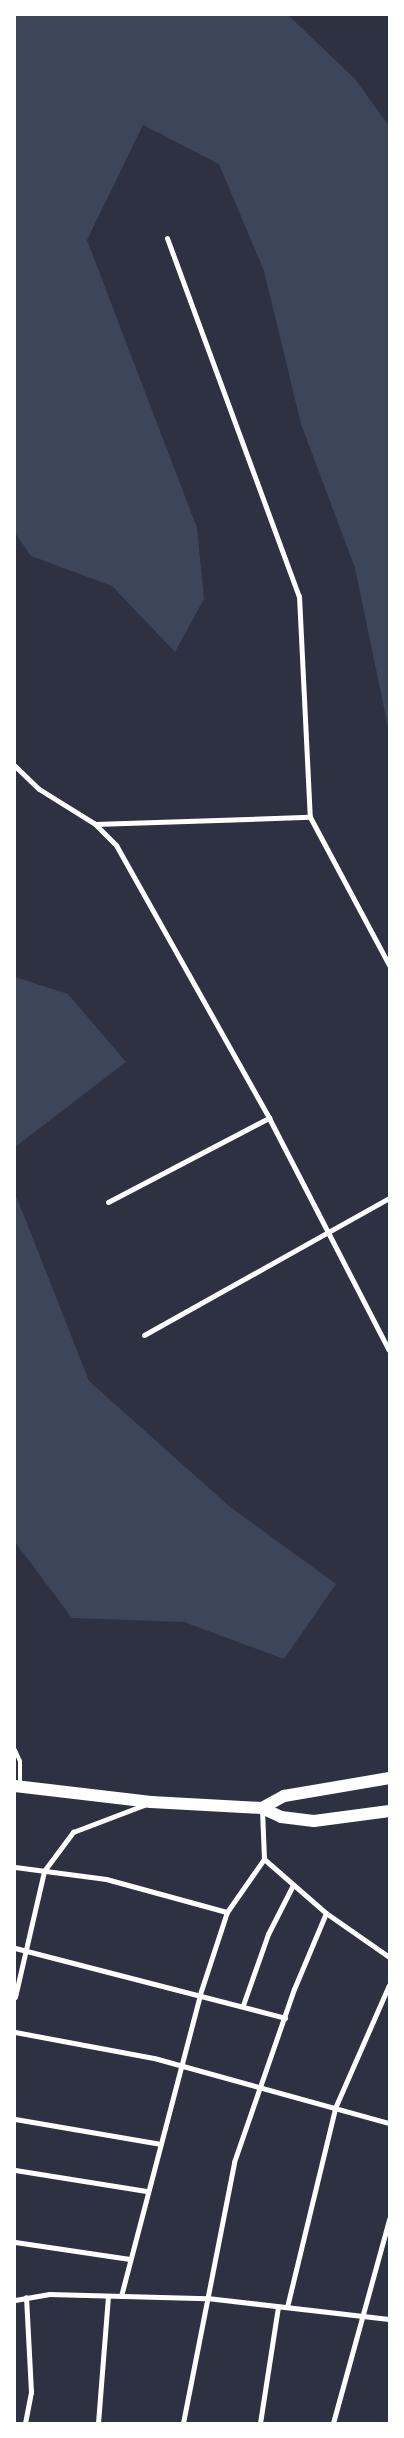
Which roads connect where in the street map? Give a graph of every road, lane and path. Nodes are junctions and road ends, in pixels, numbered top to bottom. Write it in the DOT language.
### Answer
graph roads {
  1 [pos="167,238"];
  2 [pos="15,766"];
  3 [pos="310,817"];
  4 [pos="95,824"];
  5 [pos="389,965"];
  6 [pos="269,1118"];
  7 [pos="389,1198"];
  8 [pos="108,1202"];
  9 [pos="325,1233"];
  10 [pos="144,1335"];
  11 [pos="389,1350"];
  12 [pos="15,1750"];
  13 [pos="389,1778"];
  14 [pos="17,1786"];
  15 [pos="151,1802"];
  16 [pos="262,1808"];
  17 [pos="389,1811"];
  18 [pos="264,1859"];
  19 [pos="15,1866"];
  20 [pos="44,1871"];
  21 [pos="293,1885"];
  22 [pos="227,1912"];
  23 [pos="326,1913"];
  24 [pos="15,1948"];
  25 [pos="26,1950"];
  26 [pos="389,1957"];
  27 [pos="389,1985"];
  28 [pos="200,1994"];
  29 [pos="15,1998"];
  30 [pos="243,2005"];
  31 [pos="285,2018"];
  32 [pos="15,2032"];
  33 [pos="180,2065"];
  34 [pos="261,2090"];
  35 [pos="335,2108"];
  36 [pos="15,2119"];
  37 [pos="389,2123"];
  38 [pos="161,2144"];
  39 [pos="15,2170"];
  40 [pos="146,2191"];
  41 [pos="389,2219"];
  42 [pos="15,2242"];
  43 [pos="130,2260"];
  44 [pos="108,2296"];
  45 [pos="121,2296"];
  46 [pos="26,2297"];
  47 [pos="208,2298"];
  48 [pos="15,2300"];
  49 [pos="287,2307"];
  50 [pos="278,2308"];
  51 [pos="366,2315"];
  52 [pos="389,2319"];
  53 [pos="25,2423"];
  54 [pos="98,2423"];
  55 [pos="183,2423"];
  56 [pos="260,2423"];
  57 [pos="333,2423"];
  1 -- 3 [label="street"];
  2 -- 4 [label="street"];
  3 -- 4 [label="street"];
  3 -- 5 [label="street"];
  4 -- 6 [label="street"];
  6 -- 8 [label="street"];
  6 -- 9 [label="street"];
  7 -- 9 [label="street"];
  9 -- 10 [label="street"];
  9 -- 11 [label="street"];
  12 -- 14 [label="lane"];
  13 -- 16 [label="main road"];
  14 -- 15 [label="main road"];
  15 -- 16 [label="main road"];
  15 -- 20 [label="street"];
  16 -- 17 [label="main road"];
  16 -- 18 [label="street"];
  18 -- 21 [label="street"];
  18 -- 22 [label="street"];
  19 -- 20 [label="street"];
  20 -- 22 [label="street"];
  20 -- 25 [label="street"];
  21 -- 23 [label="street"];
  21 -- 30 [label="street"];
  22 -- 28 [label="street"];
  23 -- 26 [label="street"];
  23 -- 31 [label="street"];
  24 -- 25 [label="street"];
  25 -- 28 [label="street"];
  25 -- 29 [label="street"];
  27 -- 35 [label="street"];
  28 -- 30 [label="street"];
  28 -- 33 [label="street"];
  30 -- 31 [label="street"];
  31 -- 34 [label="street"];
  32 -- 33 [label="street"];
  33 -- 34 [label="street"];
  33 -- 38 [label="street"];
  34 -- 35 [label="street"];
  34 -- 47 [label="street"];
  35 -- 37 [label="street"];
  35 -- 49 [label="street"];
  36 -- 38 [label="street"];
  38 -- 40 [label="street"];
  39 -- 40 [label="street"];
  40 -- 43 [label="street"];
  41 -- 51 [label="street"];
  42 -- 43 [label="street"];
  43 -- 45 [label="street"];
  44 -- 45 [label="street"];
  44 -- 46 [label="street"];
  44 -- 54 [label="street"];
  45 -- 47 [label="street"];
  46 -- 48 [label="street"];
  46 -- 53 [label="street"];
  47 -- 50 [label="street"];
  47 -- 55 [label="street"];
  49 -- 50 [label="street"];
  49 -- 51 [label="street"];
  50 -- 56 [label="street"];
  51 -- 52 [label="street"];
  51 -- 57 [label="street"];
}
